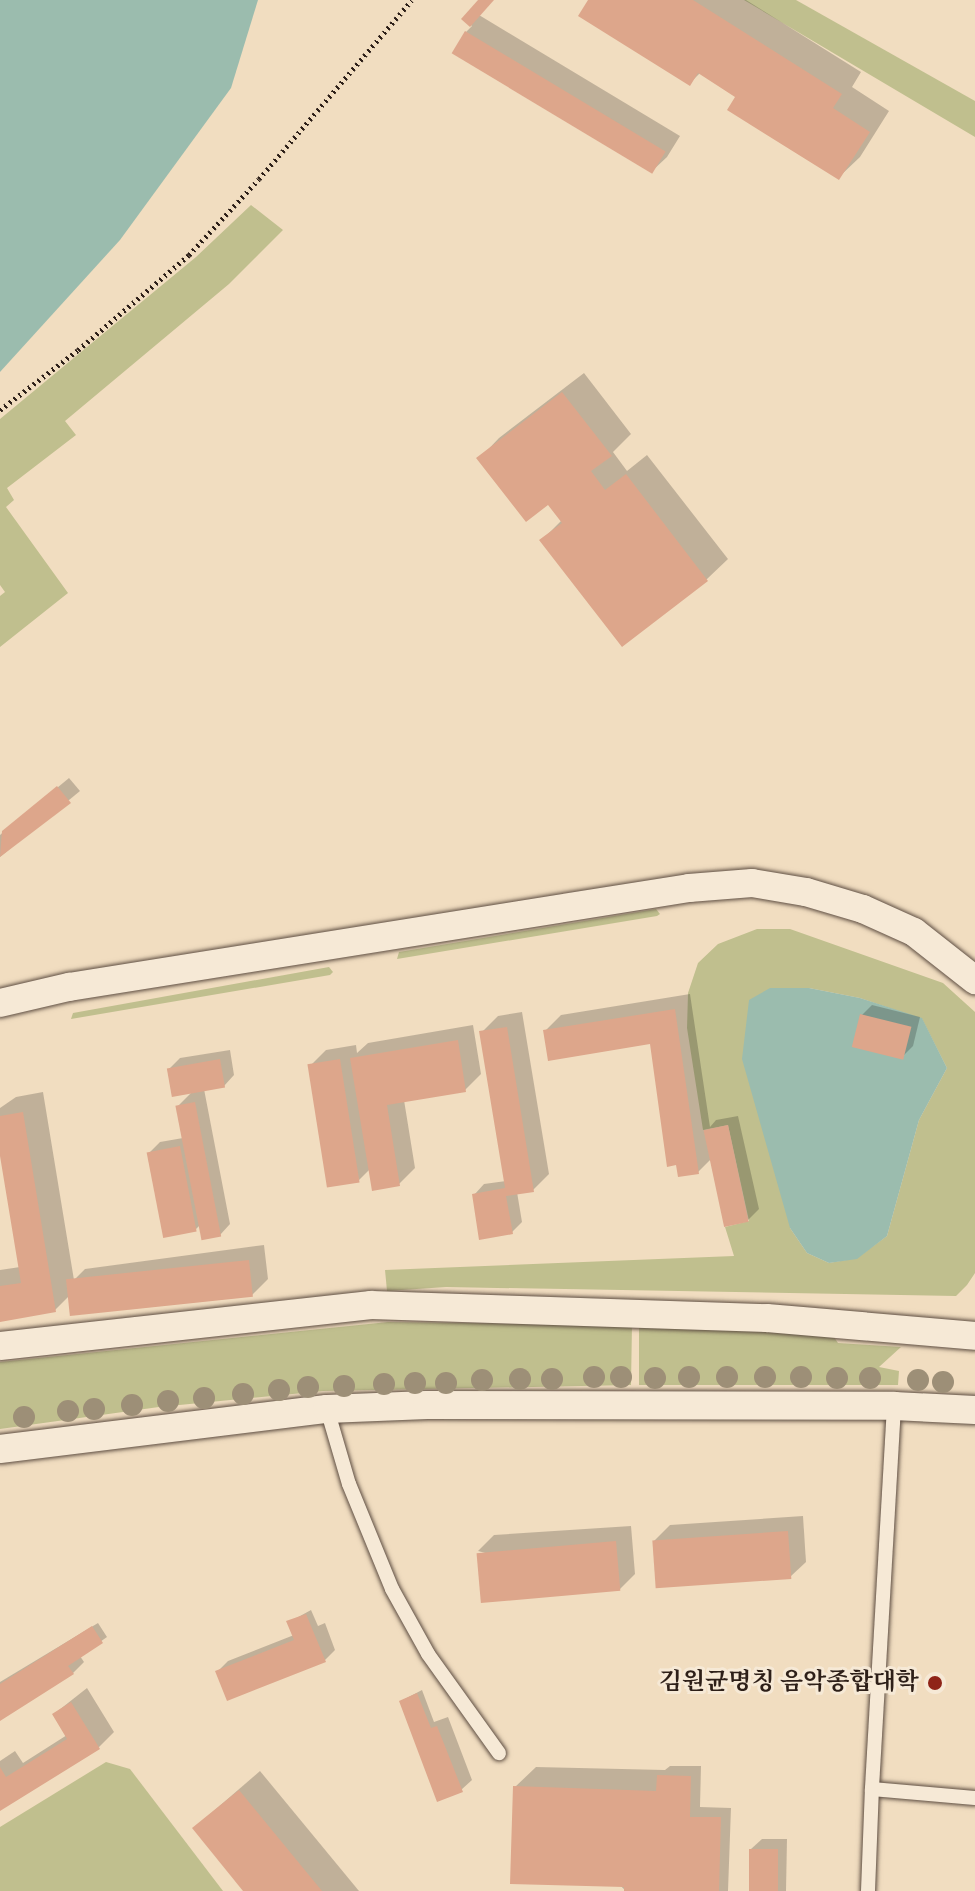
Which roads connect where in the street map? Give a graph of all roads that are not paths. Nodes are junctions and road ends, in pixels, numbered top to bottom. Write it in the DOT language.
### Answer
graph roads {
  1 [pos="975,980"];
  2 [pos="0,1003"];
  3 [pos="975,1336"];
  4 [pos="0,1346"];
  5 [pos="894,1406"];
  6 [pos="327,1409"];
  7 [pos="975,1410"];
  8 [pos="0,1449"];
  9 [pos="499,1753"];
  10 [pos="872,1789"];
  11 [pos="975,1798"];
  12 [pos="868,1891"];
  1 -- 2 [label="street"];
  3 -- 4 [label="street"];
  5 -- 6 [label="street"];
  5 -- 7 [label="street"];
  5 -- 10 [label="lane"];
  6 -- 8 [label="street"];
  6 -- 9 [label="lane"];
  10 -- 11 [label="lane"];
  10 -- 12 [label="lane"];
}
